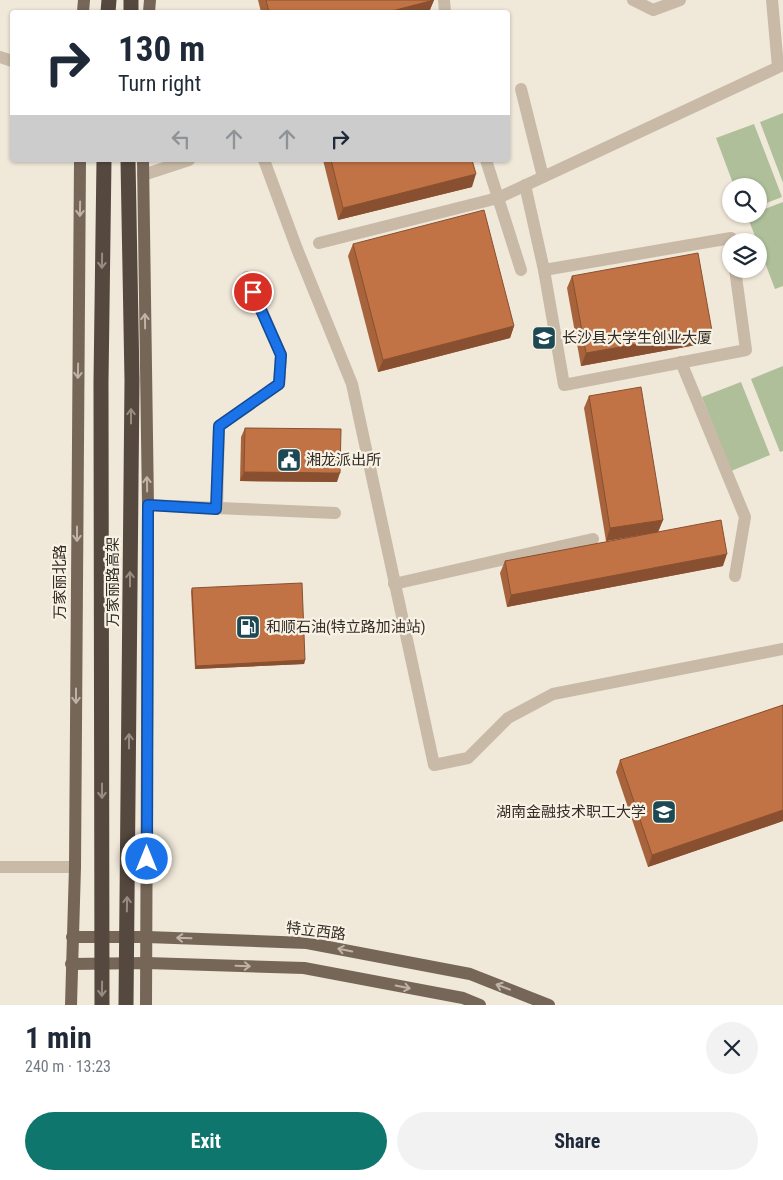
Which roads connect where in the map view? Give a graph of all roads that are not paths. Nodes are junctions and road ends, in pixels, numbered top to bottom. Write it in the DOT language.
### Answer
graph roads {
  1 [pos="633,0"];
  2 [pos="680,0"];
  3 [pos="772,0"];
  4 [pos="780,66"];
  5 [pos="521,89"];
  6 [pos="80,162"];
  7 [pos="104,162"];
  8 [pos="128,162"];
  9 [pos="143,162"];
  10 [pos="183,162"];
  11 [pos="265,162"];
  12 [pos="487,162"];
  13 [pos="142,175"];
  14 [pos="543,177"];
  15 [pos="525,185"];
  16 [pos="498,198"];
  17 [pos="722,240"];
  18 [pos="319,244"];
  19 [pos="521,270"];
  20 [pos="544,270"];
  21 [pos="247,277"];
  22 [pos="736,278"];
  23 [pos="681,362"];
  24 [pos="148,505"];
  25 [pos="216,509"];
  26 [pos="335,513"];
  27 [pos="593,539"];
  28 [pos="735,576"];
  29 [pos="394,584"];
  30 [pos="783,649"];
  31 [pos="0,867"];
  32 [pos="75,867"];
  33 [pos="72,937"];
  34 [pos="147,937"];
  35 [pos="147,963"];
  36 [pos="72,964"];
  37 [pos="71,1005"];
  38 [pos="102,1005"];
  39 [pos="126,1005"];
  40 [pos="146,1005"];
  41 [pos="480,1005"];
  42 [pos="549,1005"];
  1 -- 2 [label="street"];
  3 -- 4 [label="street"];
  4 -- 14 [label="street"];
  5 -- 14 [label="street"];
  6 -- 32 [label="main road, 万家丽北路, one-way"];
  7 -- 38 [label="highway, 万家丽路高架, one-way, bridge"];
  39 -- 8 [label="highway, 万家丽路高架, one-way, bridge"];
  9 -- 13 [label="main road"];
  10 -- 13 [label="street"];
  11 -- 29 [label="street"];
  12 -- 16 [label="street"];
  24 -- 13 [label="main road, one-way"];
  14 -- 15 [label="street"];
  15 -- 16 [label="street"];
  15 -- 20 [label="street"];
  16 -- 18 [label="street"];
  16 -- 19 [label="street"];
  17 -- 20 [label="street"];
  20 -- 23 [label="street"];
  21 -- 25 [label="street"];
  22 -- 23 [label="street"];
  23 -- 28 [label="street"];
  24 -- 25 [label="street"];
  24 -- 34 [label="main road"];
  25 -- 26 [label="street"];
  27 -- 29 [label="street"];
  29 -- 30 [label="street"];
  31 -- 32 [label="street"];
  32 -- 33 [label="main road, 万家丽北路"];
  33 -- 34 [label="main road, 特立西路"];
  33 -- 36 [label="main road, 万家丽北路"];
  34 -- 35 [label="main road"];
  42 -- 34 [label="main road, 特立西路, one-way"];
  35 -- 36 [label="main road"];
  35 -- 40 [label="main road"];
  35 -- 41 [label="main road, one-way"];
  36 -- 37 [label="main road, 万家丽北路"];
}
